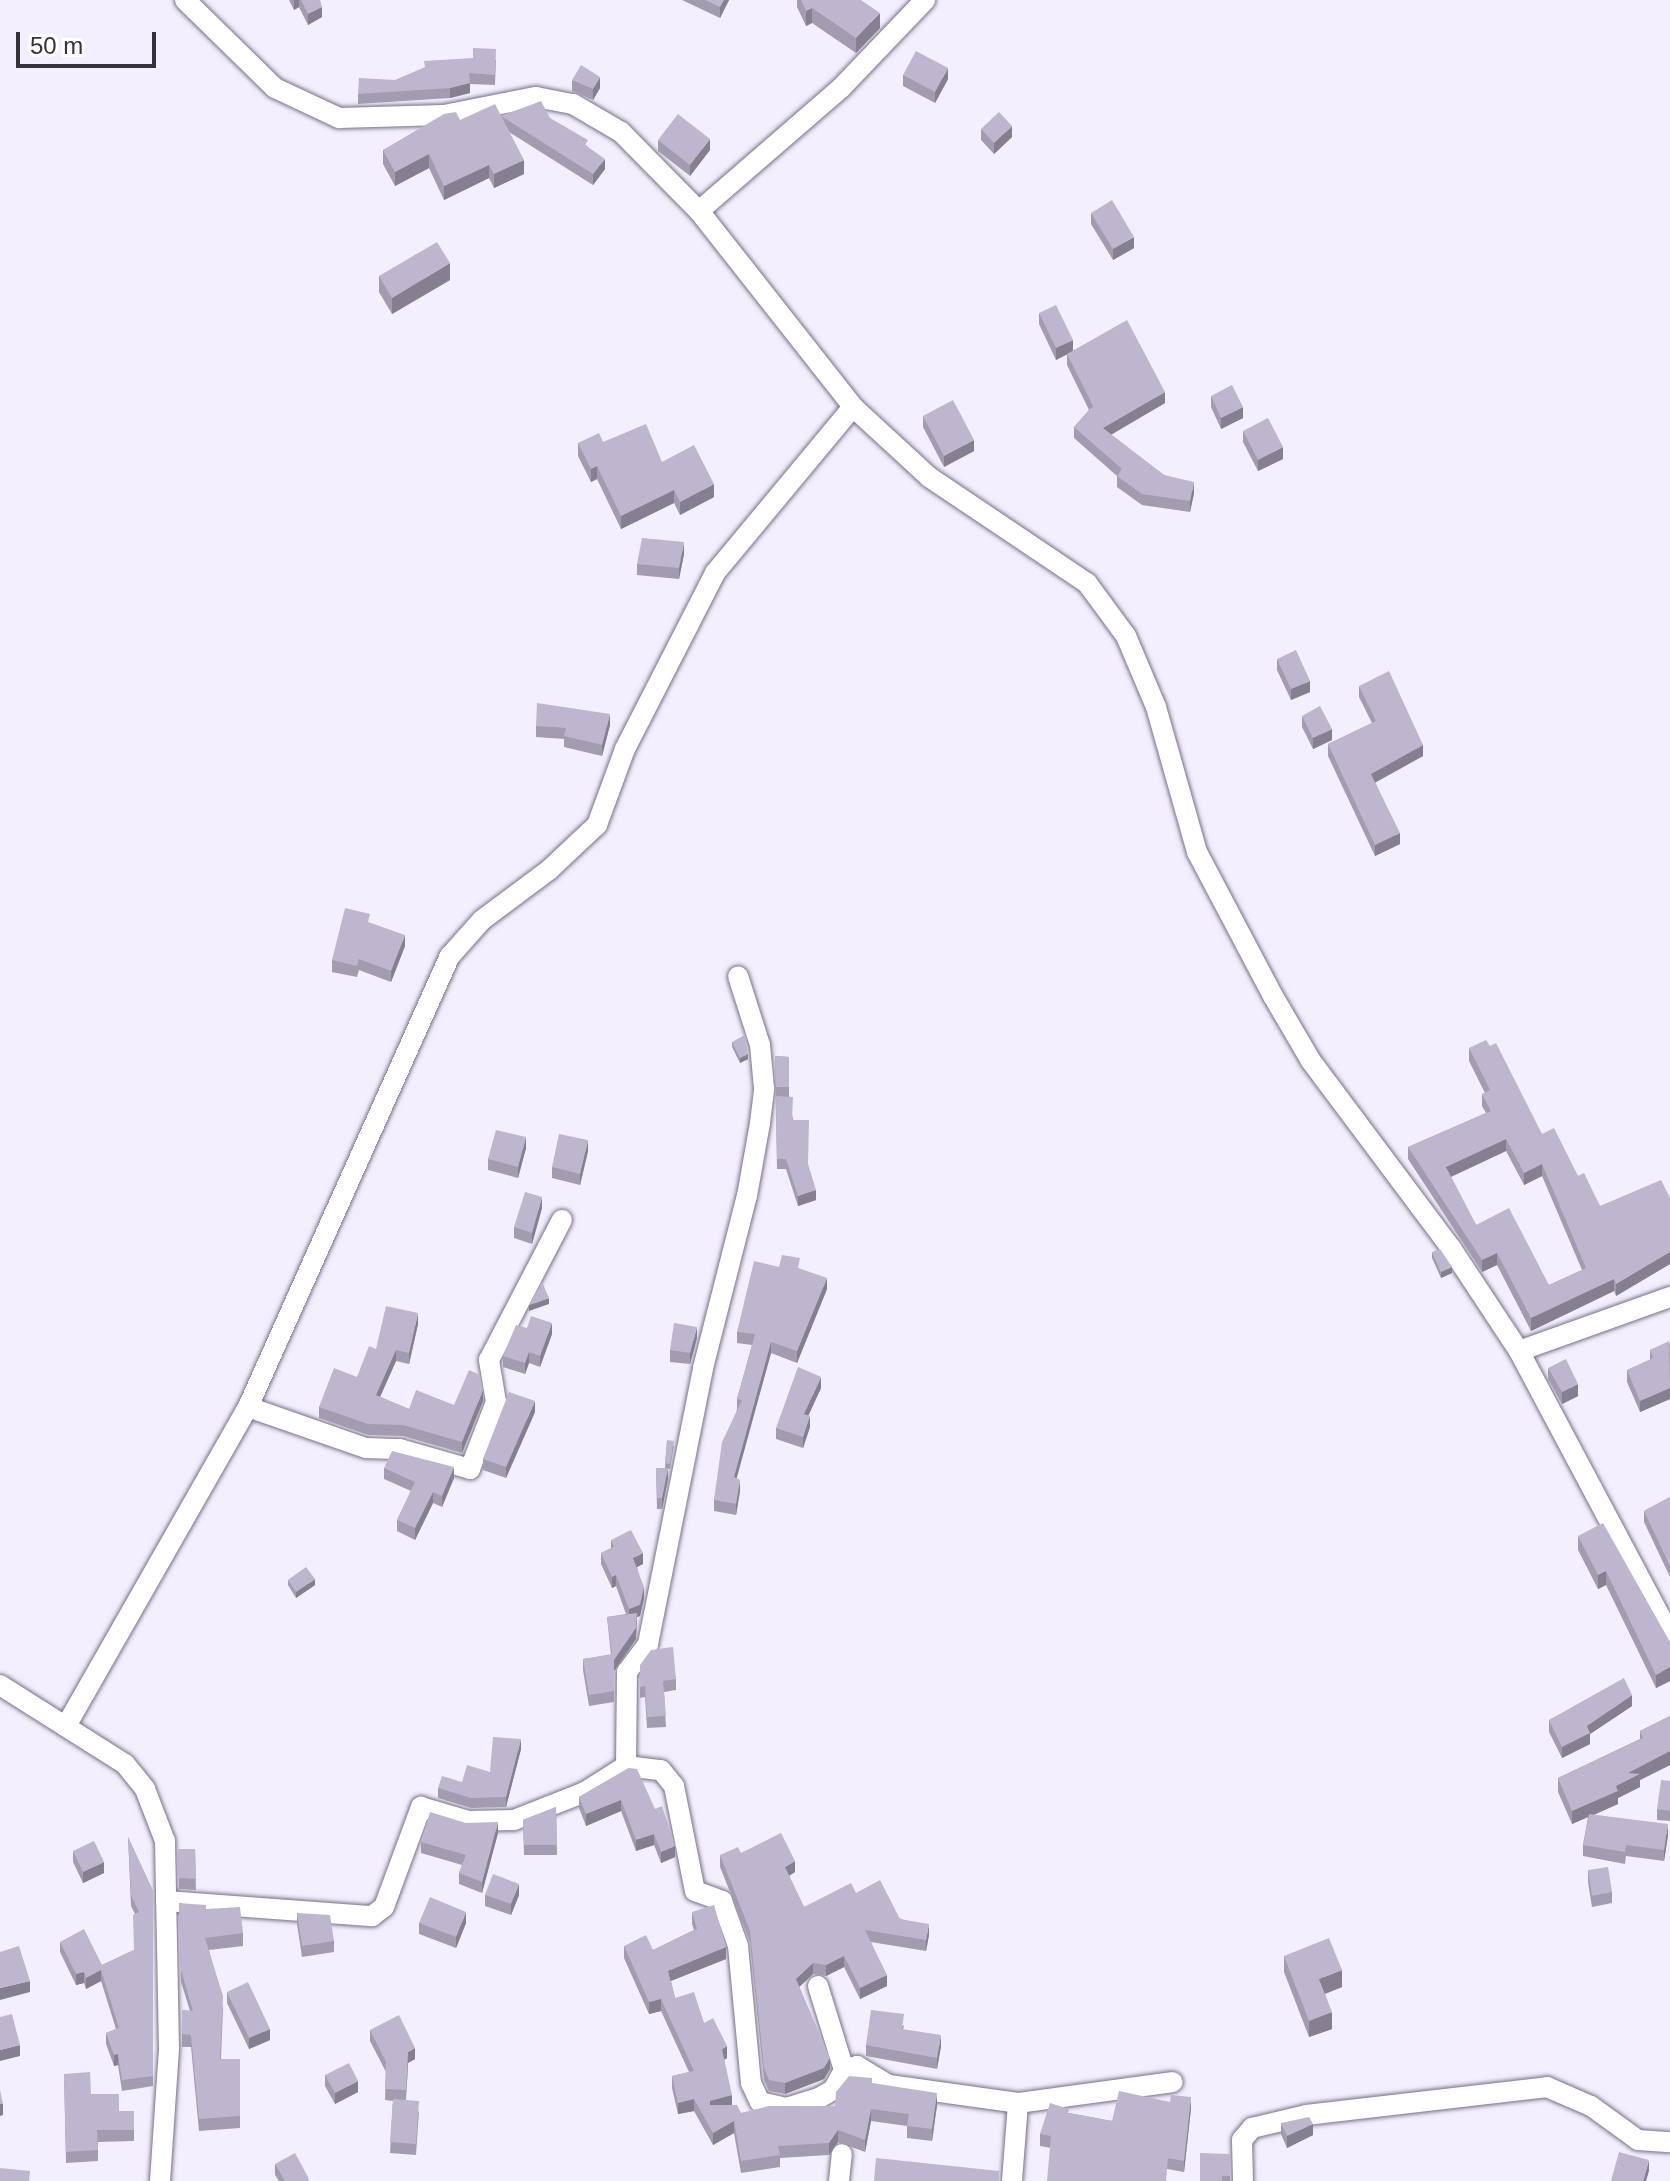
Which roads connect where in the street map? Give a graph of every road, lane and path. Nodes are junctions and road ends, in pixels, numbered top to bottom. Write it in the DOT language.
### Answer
graph roads {
  1 [pos="185,0"];
  2 [pos="925,0"];
  3 [pos="699,211"];
  4 [pos="853,407"];
  5 [pos="738,976"];
  6 [pos="562,1220"];
  7 [pos="1670,1297"];
  8 [pos="1519,1351"];
  9 [pos="248,1407"];
  10 [pos="1670,1635"];
  11 [pos="0,1685"];
  12 [pos="66,1726"];
  13 [pos="626,1766"];
  14 [pos="166,1901"];
  15 [pos="818,1986"];
  16 [pos="844,2070"];
  17 [pos="1173,2082"];
  18 [pos="1018,2103"];
  19 [pos="1670,2142"];
  20 [pos="842,2154"];
  21 [pos="160,2181"];
  22 [pos="839,2181"];
  23 [pos="1012,2181"];
  24 [pos="1243,2181"];
  1 -- 3 [label="street"];
  2 -- 3 [label="street"];
  3 -- 4 [label="street"];
  4 -- 8 [label="street"];
  4 -- 9 [label="street"];
  5 -- 13 [label="street"];
  6 -- 9 [label="street"];
  7 -- 8 [label="street"];
  8 -- 10 [label="street"];
  9 -- 12 [label="street"];
  11 -- 12 [label="street"];
  12 -- 14 [label="street"];
  13 -- 14 [label="street"];
  13 -- 16 [label="street"];
  14 -- 21 [label="street"];
  15 -- 16 [label="street"];
  16 -- 18 [label="street"];
  17 -- 18 [label="street"];
  18 -- 23 [label="street"];
  19 -- 24 [label="street"];
  20 -- 22 [label="street"];
}
